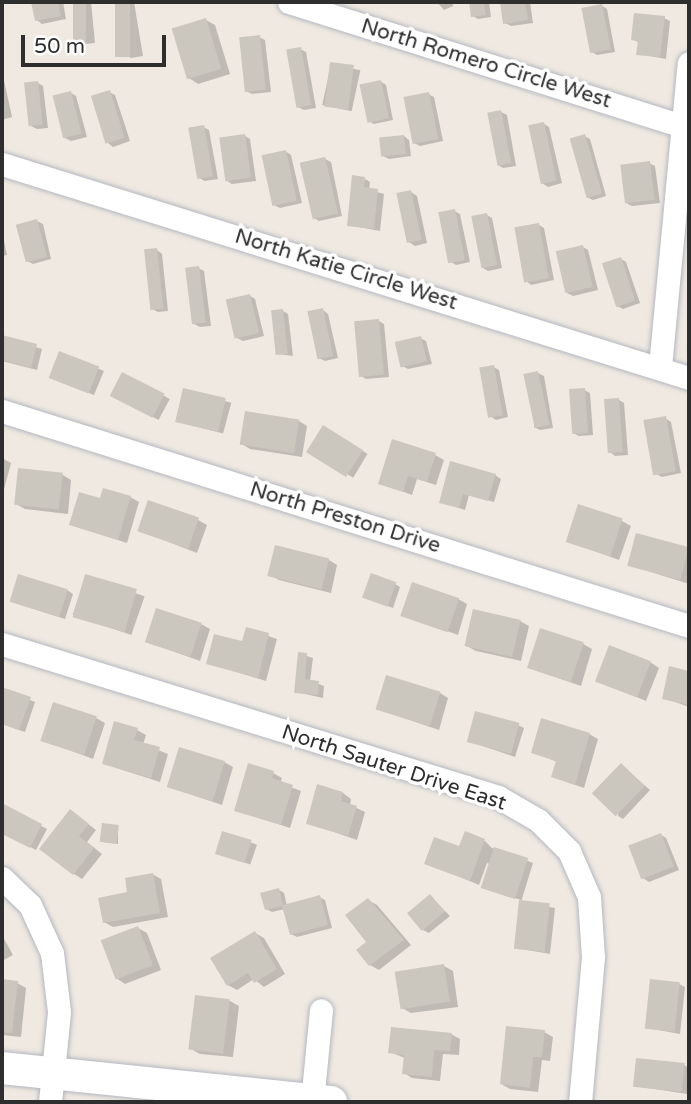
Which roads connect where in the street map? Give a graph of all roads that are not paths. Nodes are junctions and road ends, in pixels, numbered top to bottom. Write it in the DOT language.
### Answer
graph roads {
  1 [pos="289,2"];
  2 [pos="689,64"];
  3 [pos="683,125"];
  4 [pos="2,164"];
  5 [pos="660,367"];
  6 [pos="689,378"];
  7 [pos="2,411"];
  8 [pos="689,626"];
  9 [pos="2,644"];
  10 [pos="2,878"];
  11 [pos="321,1010"];
  12 [pos="2,1069"];
  13 [pos="52,1088"];
  14 [pos="318,1102"];
  15 [pos="580,1102"];
  1 -- 3 [label="street, North Romero Circle West"];
  2 -- 3 [label="street"];
  3 -- 5 [label="street"];
  4 -- 5 [label="street, North Katie Circle West"];
  5 -- 6 [label="street, North Katie Circle West"];
  7 -- 8 [label="street, North Preston Drive"];
  9 -- 15 [label="street, North Sauter Drive East"];
  10 -- 13 [label="street"];
  11 -- 14 [label="street"];
  12 -- 13 [label="main road"];
  13 -- 14 [label="main road"];
}
